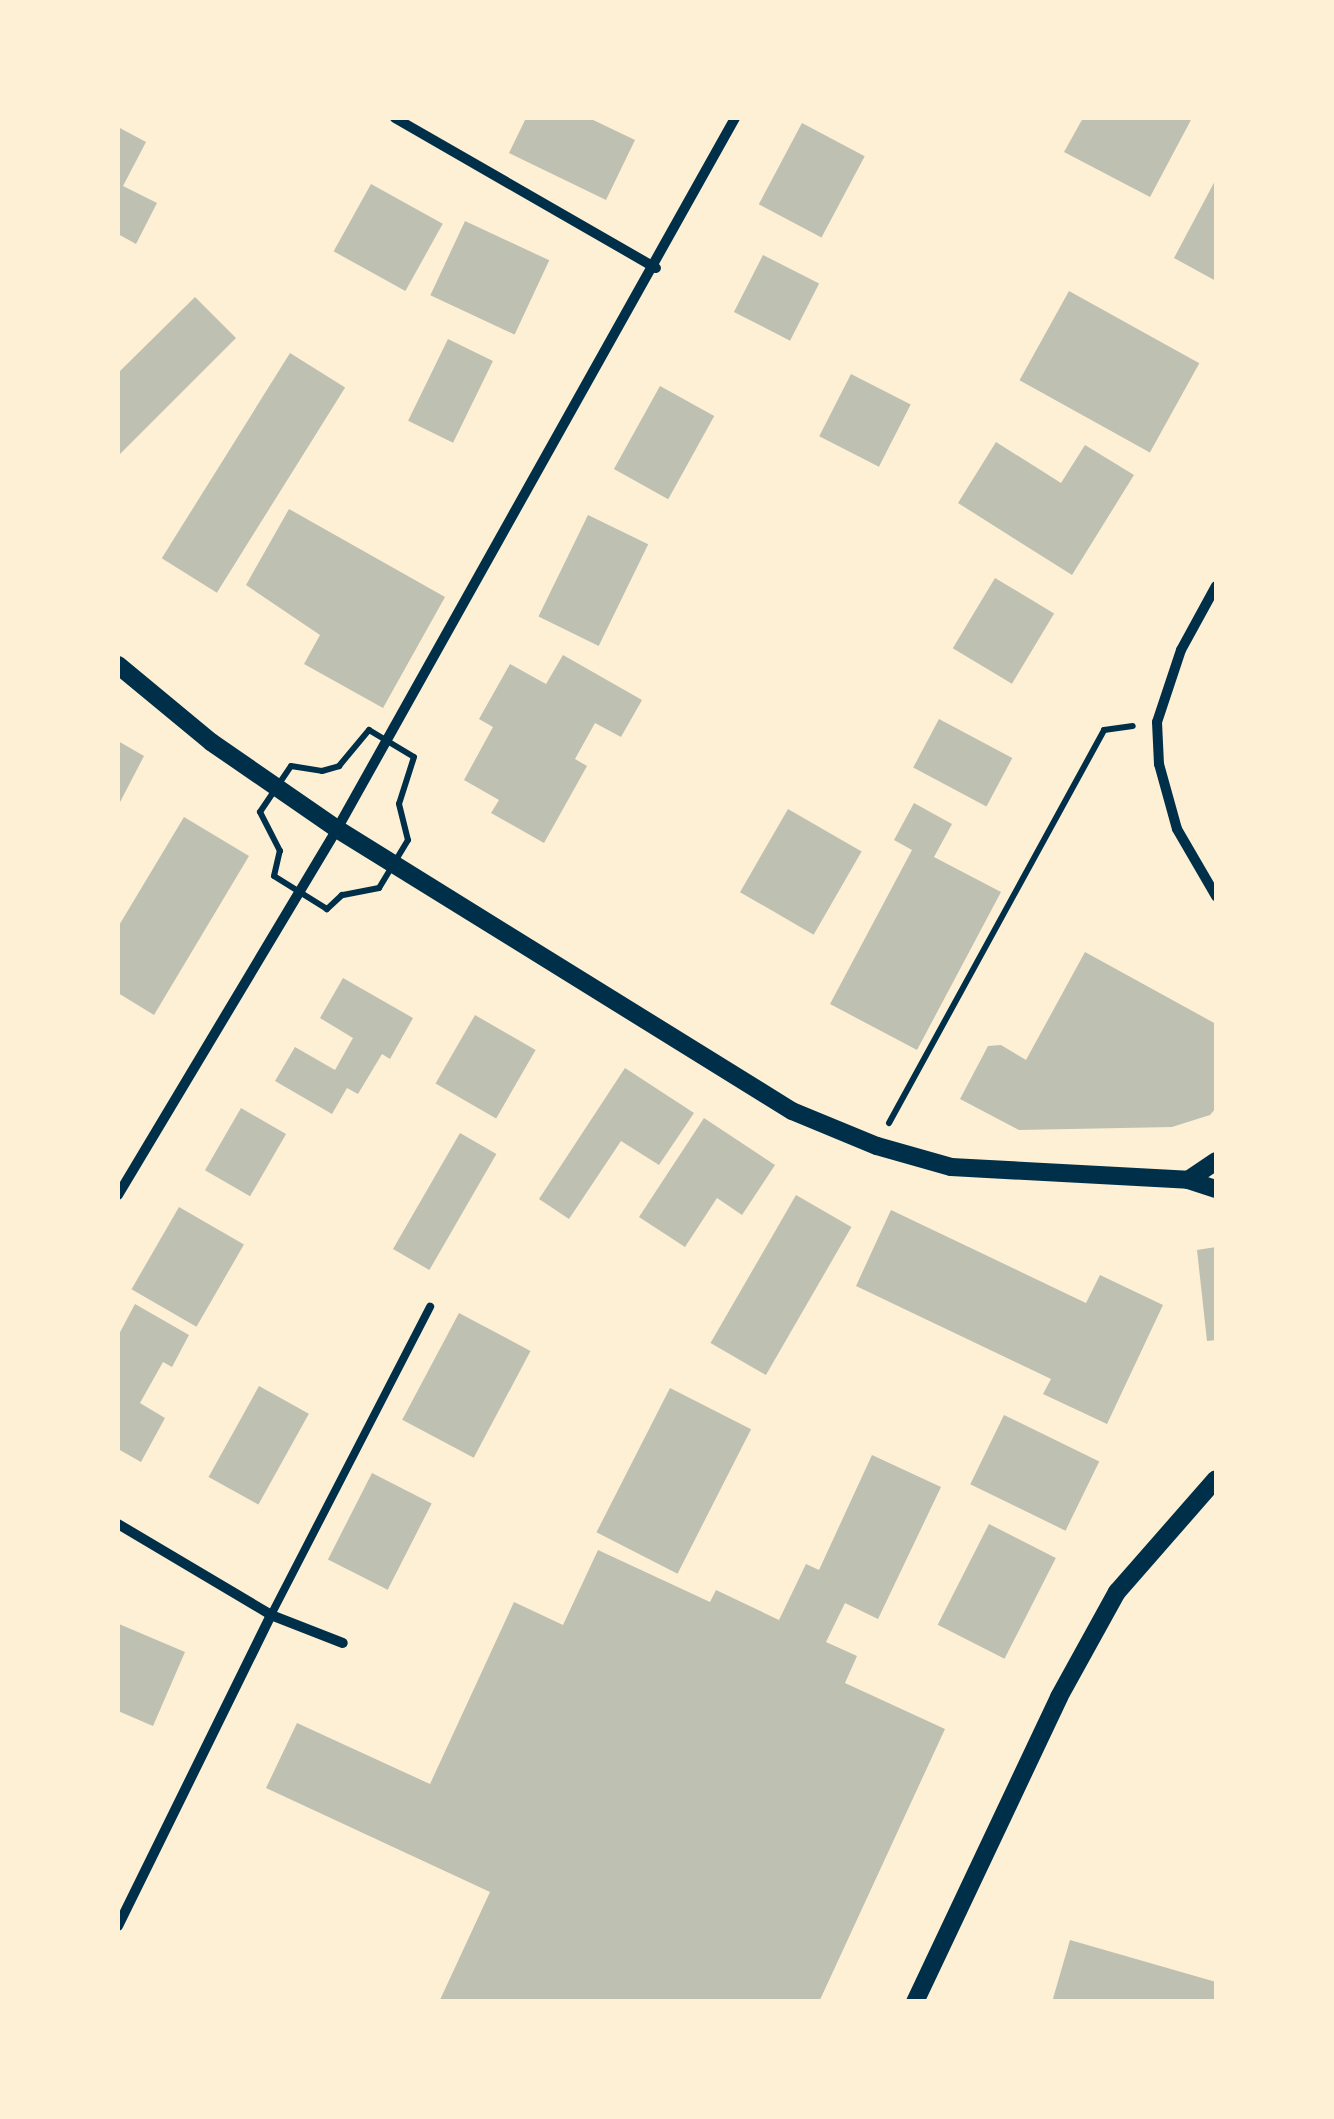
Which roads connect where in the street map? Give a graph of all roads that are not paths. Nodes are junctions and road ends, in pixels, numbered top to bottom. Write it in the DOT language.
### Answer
graph roads {
  1 [pos="395,118"];
  2 [pos="735,118"];
  3 [pos="656,268"];
  4 [pos="1216,586"];
  5 [pos="118,665"];
  6 [pos="337,829"];
  7 [pos="1216,896"];
  8 [pos="1216,1162"];
  9 [pos="123,1174"];
  10 [pos="1188,1180"];
  11 [pos="1216,1188"];
  12 [pos="118,1195"];
  13 [pos="430,1307"];
  14 [pos="1216,1479"];
  15 [pos="118,1524"];
  16 [pos="271,1615"];
  17 [pos="343,1643"];
  18 [pos="118,1926"];
  19 [pos="915,2002"];
  1 -- 3 [label="street"];
  2 -- 3 [label="street"];
  3 -- 6 [label="street"];
  4 -- 7 [label="street"];
  5 -- 6 [label="street"];
  6 -- 9 [label="street"];
  6 -- 10 [label="street"];
  8 -- 10 [label="street"];
  9 -- 12 [label="street"];
  10 -- 11 [label="street"];
  13 -- 16 [label="lane"];
  14 -- 19 [label="street"];
  15 -- 16 [label="street"];
  16 -- 17 [label="street"];
  16 -- 18 [label="street"];
}
